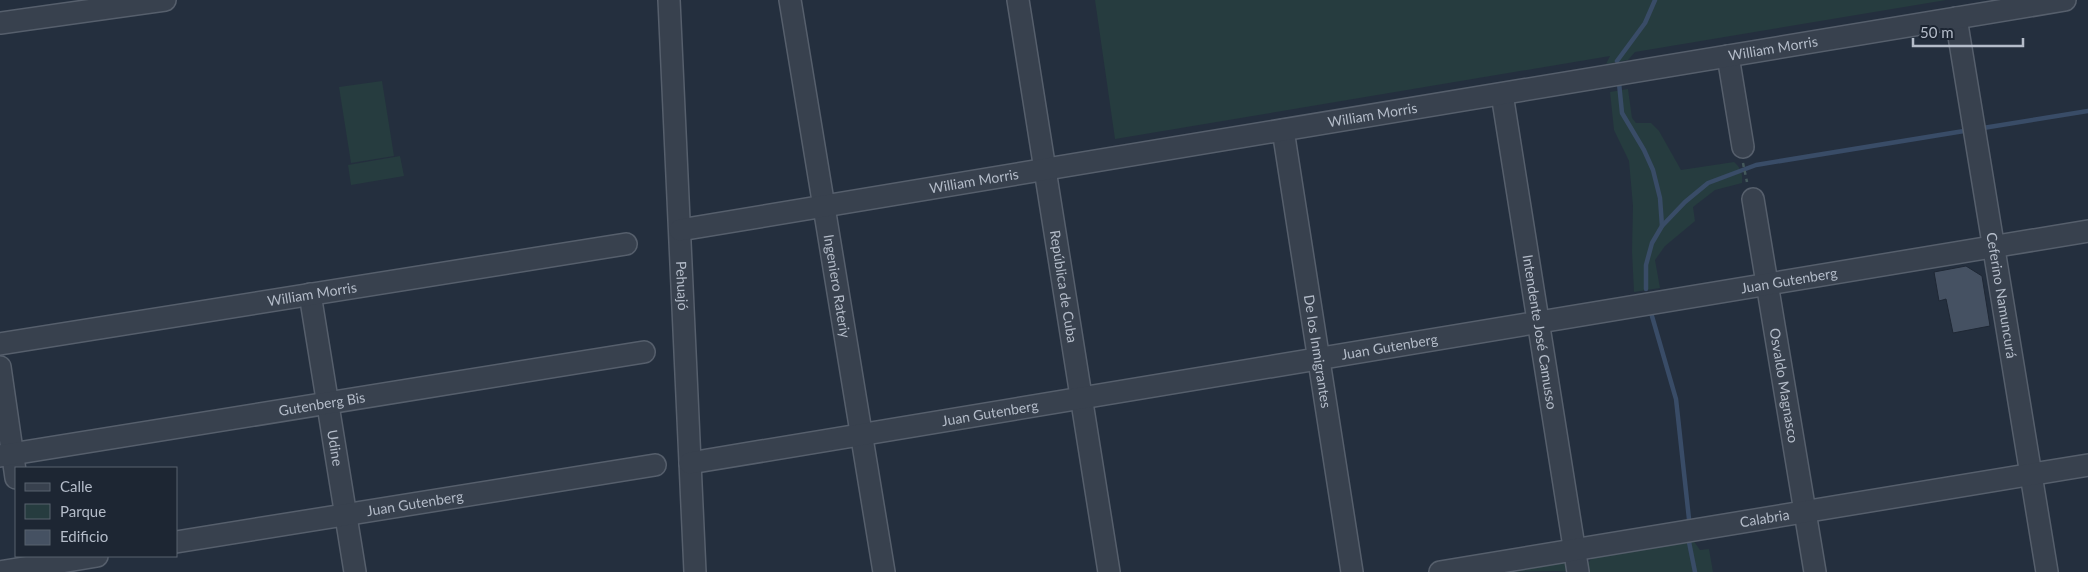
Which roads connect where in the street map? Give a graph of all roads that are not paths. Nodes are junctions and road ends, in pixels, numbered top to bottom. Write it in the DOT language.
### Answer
graph roads {
  1 [pos="165,0"];
  2 [pos="669,0"];
  3 [pos="790,0"];
  4 [pos="1018,0"];
  5 [pos="2065,0"];
  6 [pos="1956,18"];
  7 [pos="0,23"];
  8 [pos="1728,56"];
  9 [pos="1502,94"];
  10 [pos="1282,130"];
  11 [pos="1743,156"];
  12 [pos="1045,169"];
  13 [pos="1753,199"];
  14 [pos="824,206"];
  15 [pos="680,230"];
  16 [pos="2088,231"];
  17 [pos="626,244"];
  18 [pos="1994,247"];
  19 [pos="1767,284"];
  20 [pos="310,294"];
  21 [pos="1538,322"];
  22 [pos="0,344"];
  23 [pos="644,352"];
  24 [pos="1319,357"];
  25 [pos="0,367"];
  26 [pos="1081,397"];
  27 [pos="328,403"];
  28 [pos="861,433"];
  29 [pos="6,455"];
  30 [pos="690,462"];
  31 [pos="2088,465"];
  32 [pos="655,466"];
  33 [pos="2031,474"];
  34 [pos="15,476"];
  35 [pos="1804,512"];
  36 [pos="346,514"];
  37 [pos="178,542"];
  38 [pos="1574,550"];
  39 [pos="89,557"];
  40 [pos="29,565"];
  41 [pos="0,572"];
  42 [pos="355,572"];
  43 [pos="695,572"];
  44 [pos="884,572"];
  45 [pos="1109,572"];
  46 [pos="1352,572"];
  47 [pos="1440,572"];
  48 [pos="1578,572"];
  49 [pos="1814,572"];
  50 [pos="2047,572"];
  1 -- 7 [label="street"];
  2 -- 15 [label="street, Pehuajó"];
  3 -- 14 [label="street, Ingeniero Rateriy"];
  4 -- 12 [label="street, República de Cuba"];
  5 -- 6 [label="street, William Morris"];
  6 -- 8 [label="street, William Morris"];
  6 -- 18 [label="street, Ceferino Namuncurá"];
  8 -- 9 [label="street, William Morris"];
  8 -- 11 [label="street"];
  9 -- 10 [label="street, William Morris"];
  9 -- 21 [label="street, Intendente José Camusso"];
  10 -- 12 [label="street, William Morris"];
  10 -- 24 [label="street, De los Inmigrantes"];
  12 -- 14 [label="street, William Morris"];
  12 -- 26 [label="street, República de Cuba"];
  13 -- 19 [label="street, Osvaldo Magnasco"];
  14 -- 15 [label="street, William Morris"];
  14 -- 28 [label="street, Ingeniero Rateriy"];
  15 -- 30 [label="street, Pehuajó"];
  16 -- 18 [label="street, Juan Gutenberg"];
  17 -- 20 [label="street, William Morris"];
  18 -- 19 [label="street, Juan Gutenberg"];
  18 -- 33 [label="street, Ceferino Namuncurá"];
  19 -- 21 [label="street, Juan Gutenberg"];
  19 -- 35 [label="street, Osvaldo Magnasco"];
  20 -- 22 [label="street, William Morris"];
  20 -- 27 [label="street, Udine"];
  21 -- 24 [label="street, Juan Gutenberg"];
  21 -- 38 [label="street, Intendente José Camusso"];
  23 -- 27 [label="street, Gutenberg Bis"];
  24 -- 26 [label="street, Juan Gutenberg"];
  24 -- 46 [label="street, De los Inmigrantes"];
  25 -- 29 [label="street"];
  26 -- 28 [label="street, Juan Gutenberg"];
  26 -- 45 [label="street, República de Cuba"];
  27 -- 29 [label="street, Gutenberg Bis"];
  27 -- 36 [label="street, Udine"];
  28 -- 30 [label="street, Juan Gutenberg"];
  28 -- 44 [label="street, Ingeniero Rateriy"];
  29 -- 34 [label="street"];
  30 -- 43 [label="street, Pehuajó"];
  31 -- 33 [label="street, Calabria"];
  32 -- 36 [label="street, Juan Gutenberg"];
  33 -- 35 [label="street, Calabria"];
  33 -- 50 [label="street, Ceferino Namuncurá"];
  35 -- 38 [label="street, Calabria"];
  35 -- 49 [label="street, Osvaldo Magnasco"];
  36 -- 37 [label="street, Juan Gutenberg"];
  36 -- 42 [label="street, Udine"];
  38 -- 47 [label="street, Calabria"];
  38 -- 48 [label="street, Intendente José Camusso"];
  39 -- 40 [label="street"];
  40 -- 41 [label="street"];
}
